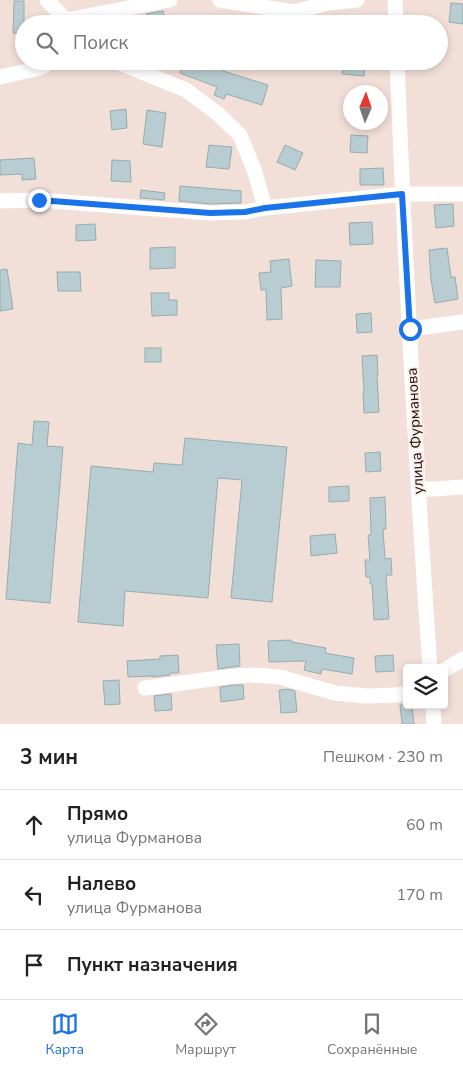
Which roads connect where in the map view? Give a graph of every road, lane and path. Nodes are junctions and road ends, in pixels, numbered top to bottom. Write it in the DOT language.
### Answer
graph roads {
  1 [pos="47,0"];
  2 [pos="170,0"];
  3 [pos="220,0"];
  4 [pos="357,0"];
  5 [pos="395,0"];
  6 [pos="61,15"];
  7 [pos="100,15"];
  8 [pos="396,15"];
  9 [pos="31,70"];
  10 [pos="137,70"];
  11 [pos="397,70"];
  12 [pos="0,77"];
  13 [pos="402,194"];
  14 [pos="463,194"];
  15 [pos="0,201"];
  16 [pos="265,208"];
  17 [pos="463,322"];
  18 [pos="410,329"];
  19 [pos="463,487"];
  20 [pos="418,490"];
  21 [pos="463,660"];
  22 [pos="430,664"];
  23 [pos="448,668"];
  24 [pos="145,688"];
  25 [pos="403,694"];
  26 [pos="433,709"];
  27 [pos="434,724"];
  1 -- 6 [label="street"];
  2 -- 7 [label="street"];
  3 -- 4 [label="street"];
  5 -- 8 [label="street"];
  9 -- 12 [label="street"];
  10 -- 16 [label="street"];
  11 -- 13 [label="street, улица Фурманова"];
  13 -- 14 [label="street"];
  13 -- 16 [label="street"];
  13 -- 18 [label="street, улица Фурманова"];
  15 -- 16 [label="street"];
  17 -- 18 [label="street"];
  18 -- 20 [label="street, улица Фурманова"];
  19 -- 20 [label="street"];
  20 -- 22 [label="street, улица Фурманова"];
  21 -- 23 [label="street"];
  24 -- 25 [label="street"];
  26 -- 27 [label="street"];
}
